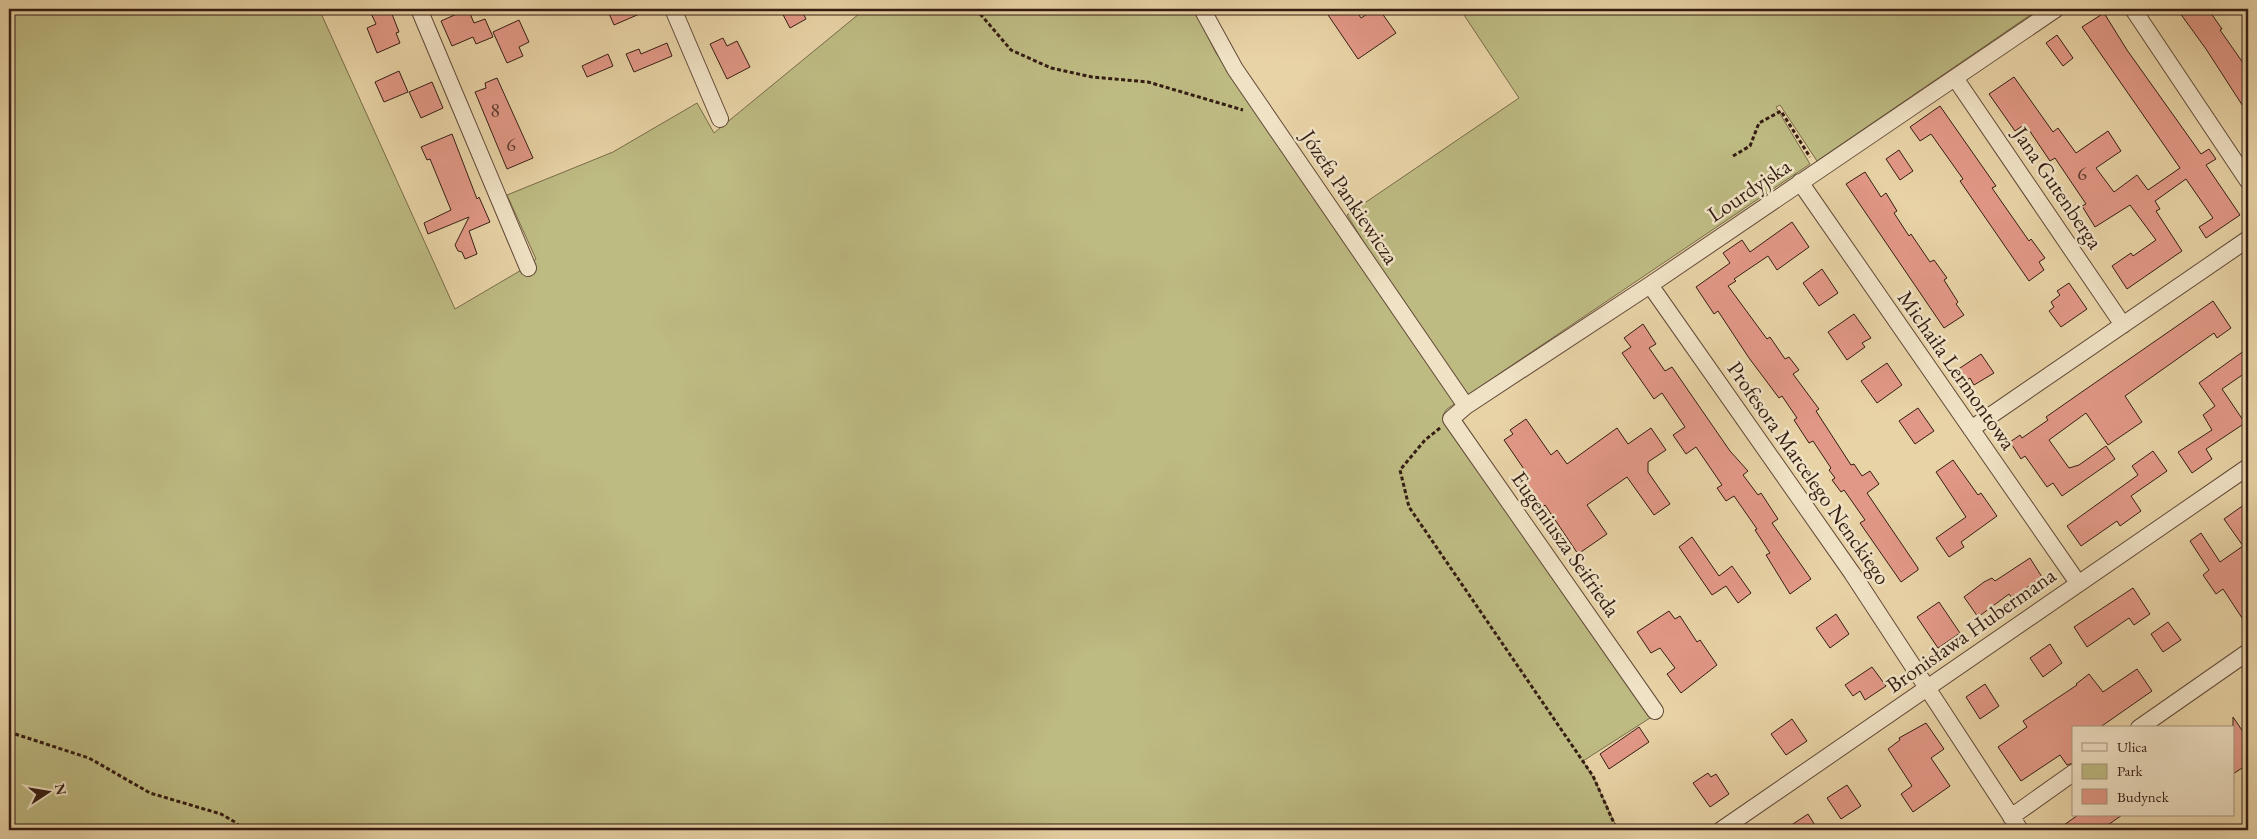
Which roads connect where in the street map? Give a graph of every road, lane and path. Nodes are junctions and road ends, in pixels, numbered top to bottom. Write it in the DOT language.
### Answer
graph roads {
  1 [pos="419,9"];
  2 [pos="673,9"];
  3 [pos="976,9"];
  4 [pos="1202,9"];
  5 [pos="2056,9"];
  6 [pos="2133,9"];
  7 [pos="1955,78"];
  8 [pos="1268,117"];
  9 [pos="720,119"];
  10 [pos="1733,156"];
  11 [pos="1819,170"];
  12 [pos="2248,181"];
  13 [pos="1800,182"];
  14 [pos="2248,239"];
  15 [pos="528,268"];
  16 [pos="1650,285"];
  17 [pos="2123,325"];
  18 [pos="1466,406"];
  19 [pos="1451,419"];
  20 [pos="1971,429"];
  21 [pos="2248,468"];
  22 [pos="2078,583"];
  23 [pos="2248,652"];
  24 [pos="1928,688"];
  25 [pos="1655,711"];
  26 [pos="2142,726"];
  27 [pos="9,732"];
  28 [pos="2072,774"];
  29 [pos="2015,824"];
  30 [pos="243,830"];
  31 [pos="1617,830"];
  32 [pos="1721,830"];
  1 -- 15 [label="street"];
  2 -- 9 [label="street"];
  3 -- 8 [label="path"];
  4 -- 8 [label="street, Józefa Pankiewicza"];
  5 -- 7 [label="street, Lourdyjska"];
  6 -- 12 [label="street"];
  7 -- 11 [label="street, Lourdyjska"];
  7 -- 17 [label="street, Jana Gutenberga"];
  8 -- 18 [label="street, Józefa Pankiewicza"];
  10 -- 11 [label="path"];
  11 -- 13 [label="street, Lourdyjska"];
  13 -- 16 [label="street, Lourdyjska"];
  13 -- 20 [label="street, Michaiła Lermontowa"];
  14 -- 17 [label="street"];
  16 -- 18 [label="street, Lourdyjska"];
  16 -- 24 [label="street, Profesora Marcelego Nenckiego"];
  17 -- 20 [label="street"];
  18 -- 19 [label="street"];
  19 -- 25 [label="street, Eugeniusza Seifrieda"];
  19 -- 31 [label="path"];
  20 -- 22 [label="street, Michaiła Lermontowa"];
  21 -- 22 [label="street, Bronisława Hubermana"];
  22 -- 24 [label="street, Bronisława Hubermana"];
  23 -- 26 [label="street"];
  24 -- 29 [label="street, Profesora Marcelego Nenckiego"];
  24 -- 32 [label="street, Bronisława Hubermana"];
  27 -- 30 [label="path"];
  28 -- 29 [label="street"];
}
